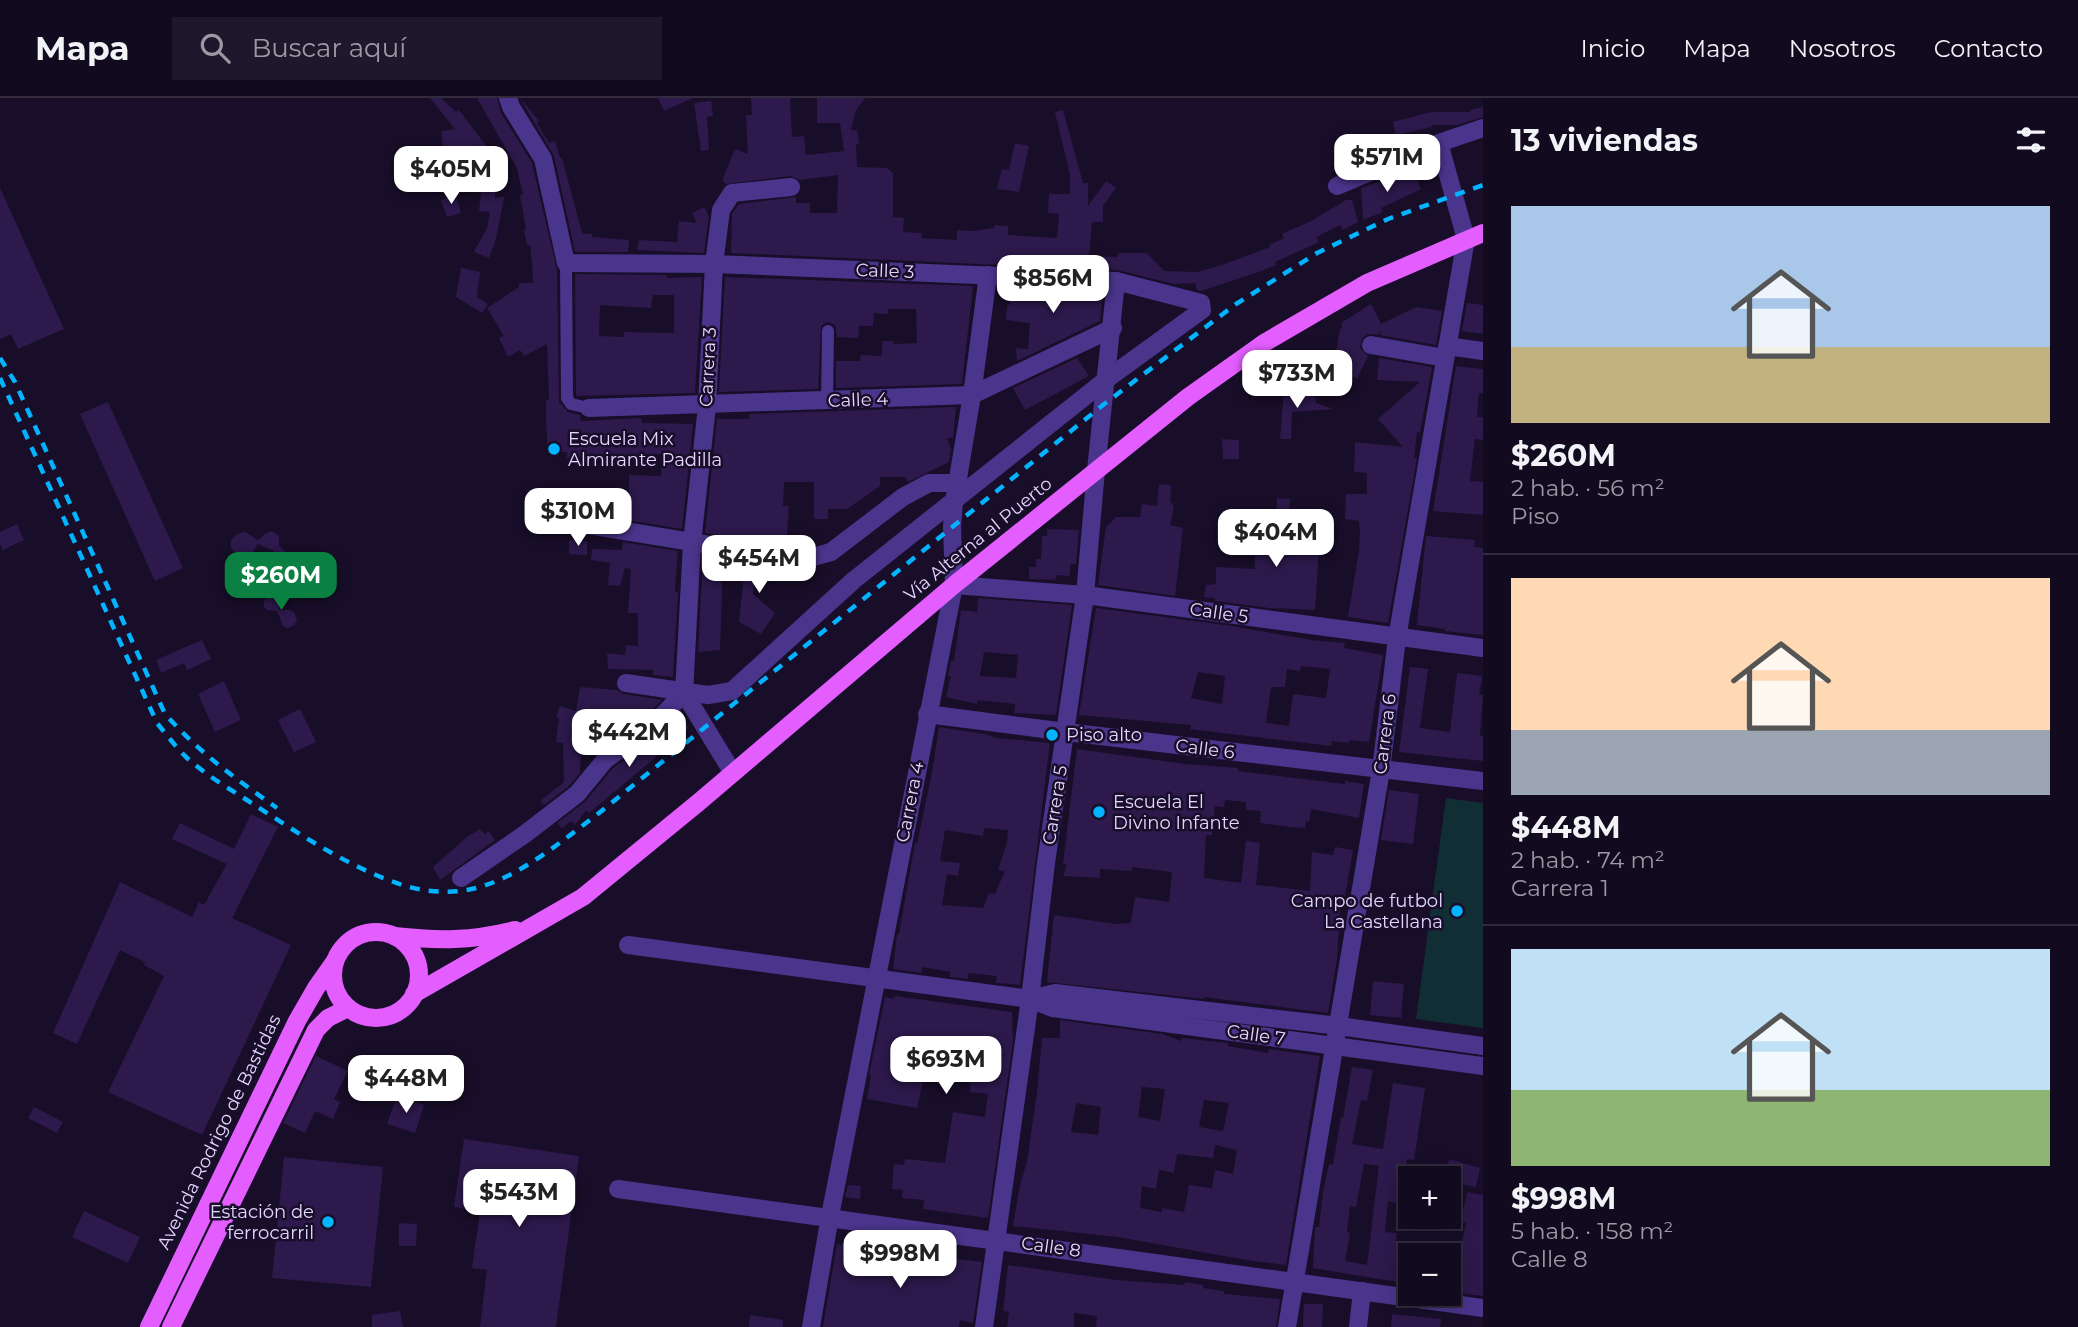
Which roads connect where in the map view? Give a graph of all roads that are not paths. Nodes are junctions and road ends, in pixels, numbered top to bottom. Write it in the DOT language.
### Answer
graph roads {
  1 [pos="508,98"];
  2 [pos="1483,128"];
  3 [pos="1439,143"];
  4 [pos="1337,186"];
  5 [pos="791,187"];
  6 [pos="1474,237"];
  7 [pos="566,263"];
  8 [pos="714,264"];
  9 [pos="988,275"];
  10 [pos="1116,281"];
  11 [pos="1112,328"];
  12 [pos="828,331"];
  13 [pos="1371,345"];
  14 [pos="1483,351"];
  15 [pos="1446,352"];
  16 [pos="1107,379"];
  17 [pos="972,395"];
  18 [pos="827,402"];
  19 [pos="706,406"];
  20 [pos="589,408"];
  21 [pos="1096,470"];
  22 [pos="958,483"];
  23 [pos="954,502"];
  24 [pos="588,525"];
  25 [pos="692,543"];
  26 [pos="954,585"];
  27 [pos="1085,595"];
  28 [pos="1397,638"];
  29 [pos="1483,648"];
  30 [pos="626,683"];
  31 [pos="684,693"];
  32 [pos="927,714"];
  33 [pos="1066,732"];
  34 [pos="1381,770"];
  35 [pos="733,773"];
  36 [pos="1483,781"];
  37 [pos="461,878"];
  38 [pos="532,925"];
  39 [pos="393,935"];
  40 [pos="628,946"];
  41 [pos="335,961"];
  42 [pos="876,977"];
  43 [pos="414,994"];
  44 [pos="1030,999"];
  45 [pos="348,1007"];
  46 [pos="1339,1026"];
  47 [pos="1336,1045"];
  48 [pos="1483,1046"];
  49 [pos="1483,1066"];
  50 [pos="618,1189"];
  51 [pos="830,1216"];
  52 [pos="996,1240"];
  53 [pos="1294,1282"];
  54 [pos="1362,1291"];
  55 [pos="1483,1308"];
  56 [pos="149,1327"];
  57 [pos="171,1327"];
  58 [pos="811,1327"];
  59 [pos="984,1327"];
  60 [pos="1287,1327"];
  61 [pos="1358,1327"];
  1 -- 7 [label="street"];
  2 -- 3 [label="street"];
  3 -- 4 [label="street"];
  3 -- 6 [label="street, Carrera 6"];
  5 -- 8 [label="street, Carrera 3"];
  6 -- 15 [label="street, Carrera 6"];
  6 -- 21 [label="main road, Vía Alterna al Puerto"];
  7 -- 8 [label="street, Calle 3"];
  7 -- 20 [label="street"];
  8 -- 9 [label="street, Calle 3"];
  8 -- 19 [label="street, Carrera 3"];
  9 -- 10 [label="street, Calle 3"];
  9 -- 17 [label="street, Carrera 4"];
  10 -- 11 [label="street, Carrera 5"];
  10 -- 16 [label="street, Calle 3"];
  11 -- 16 [label="street, Carrera 5"];
  11 -- 17 [label="street, Calle 4"];
  12 -- 18 [label="street"];
  13 -- 15 [label="street"];
  14 -- 15 [label="street"];
  15 -- 28 [label="street, Carrera 6"];
  16 -- 21 [label="street, Carrera 5"];
  16 -- 23 [label="street"];
  17 -- 18 [label="street, Calle 4"];
  17 -- 22 [label="street, Carrera 4"];
  18 -- 19 [label="street, Calle 4"];
  19 -- 20 [label="street, Calle 4"];
  19 -- 25 [label="street, Carrera 3"];
  21 -- 26 [label="main road, Vía Alterna al Puerto"];
  21 -- 27 [label="street, Carrera 5"];
  22 -- 23 [label="street, Carrera 4"];
  22 -- 25 [label="street"];
  23 -- 26 [label="street, Carrera 4"];
  23 -- 31 [label="street"];
  24 -- 25 [label="street"];
  25 -- 31 [label="street, Carrera 3"];
  26 -- 27 [label="street, Calle 5"];
  26 -- 32 [label="street, Carrera 4"];
  26 -- 35 [label="main road, Vía Alterna al Puerto"];
  27 -- 28 [label="street, Calle 5"];
  27 -- 33 [label="street, Carrera 5"];
  28 -- 29 [label="street, Calle 5"];
  28 -- 34 [label="street, Carrera 6"];
  30 -- 31 [label="street"];
  31 -- 35 [label="street"];
  31 -- 37 [label="street"];
  32 -- 33 [label="street, Calle 6"];
  32 -- 42 [label="street, Carrera 4"];
  33 -- 34 [label="street, Calle 6"];
  33 -- 44 [label="street, Carrera 5"];
  34 -- 36 [label="street, Calle 6"];
  34 -- 46 [label="street, Carrera 6"];
  35 -- 38 [label="main road, Vía Alterna al Puerto"];
  38 -- 39 [label="main road, Vía Alterna al Puerto"];
  38 -- 43 [label="main road, Vía Alterna al Puerto"];
  39 -- 41 [label="main road"];
  39 -- 43 [label="main road"];
  40 -- 42 [label="street, Calle 7"];
  41 -- 45 [label="main road"];
  41 -- 56 [label="main road, Avenida Rodrigo de Bastidas"];
  42 -- 44 [label="street, Calle 7"];
  42 -- 51 [label="street, Carrera 4"];
  43 -- 45 [label="main road"];
  44 -- 46 [label="street, Calle 7"];
  44 -- 47 [label="street, Calle 7"];
  44 -- 52 [label="street, Carrera 5"];
  45 -- 57 [label="main road"];
  46 -- 47 [label="street, Carrera 6"];
  46 -- 48 [label="street, Calle 7"];
  47 -- 49 [label="street, Calle 7"];
  47 -- 53 [label="street, Carrera 6"];
  50 -- 51 [label="street, Calle 8"];
  51 -- 52 [label="street, Calle 8"];
  51 -- 58 [label="street, Carrera 4"];
  52 -- 53 [label="street, Calle 8"];
  52 -- 59 [label="street, Carrera 5"];
  53 -- 54 [label="street, Calle 8"];
  53 -- 60 [label="street, Carrera 6"];
  54 -- 55 [label="street, Calle 8"];
  54 -- 61 [label="street"];
}
